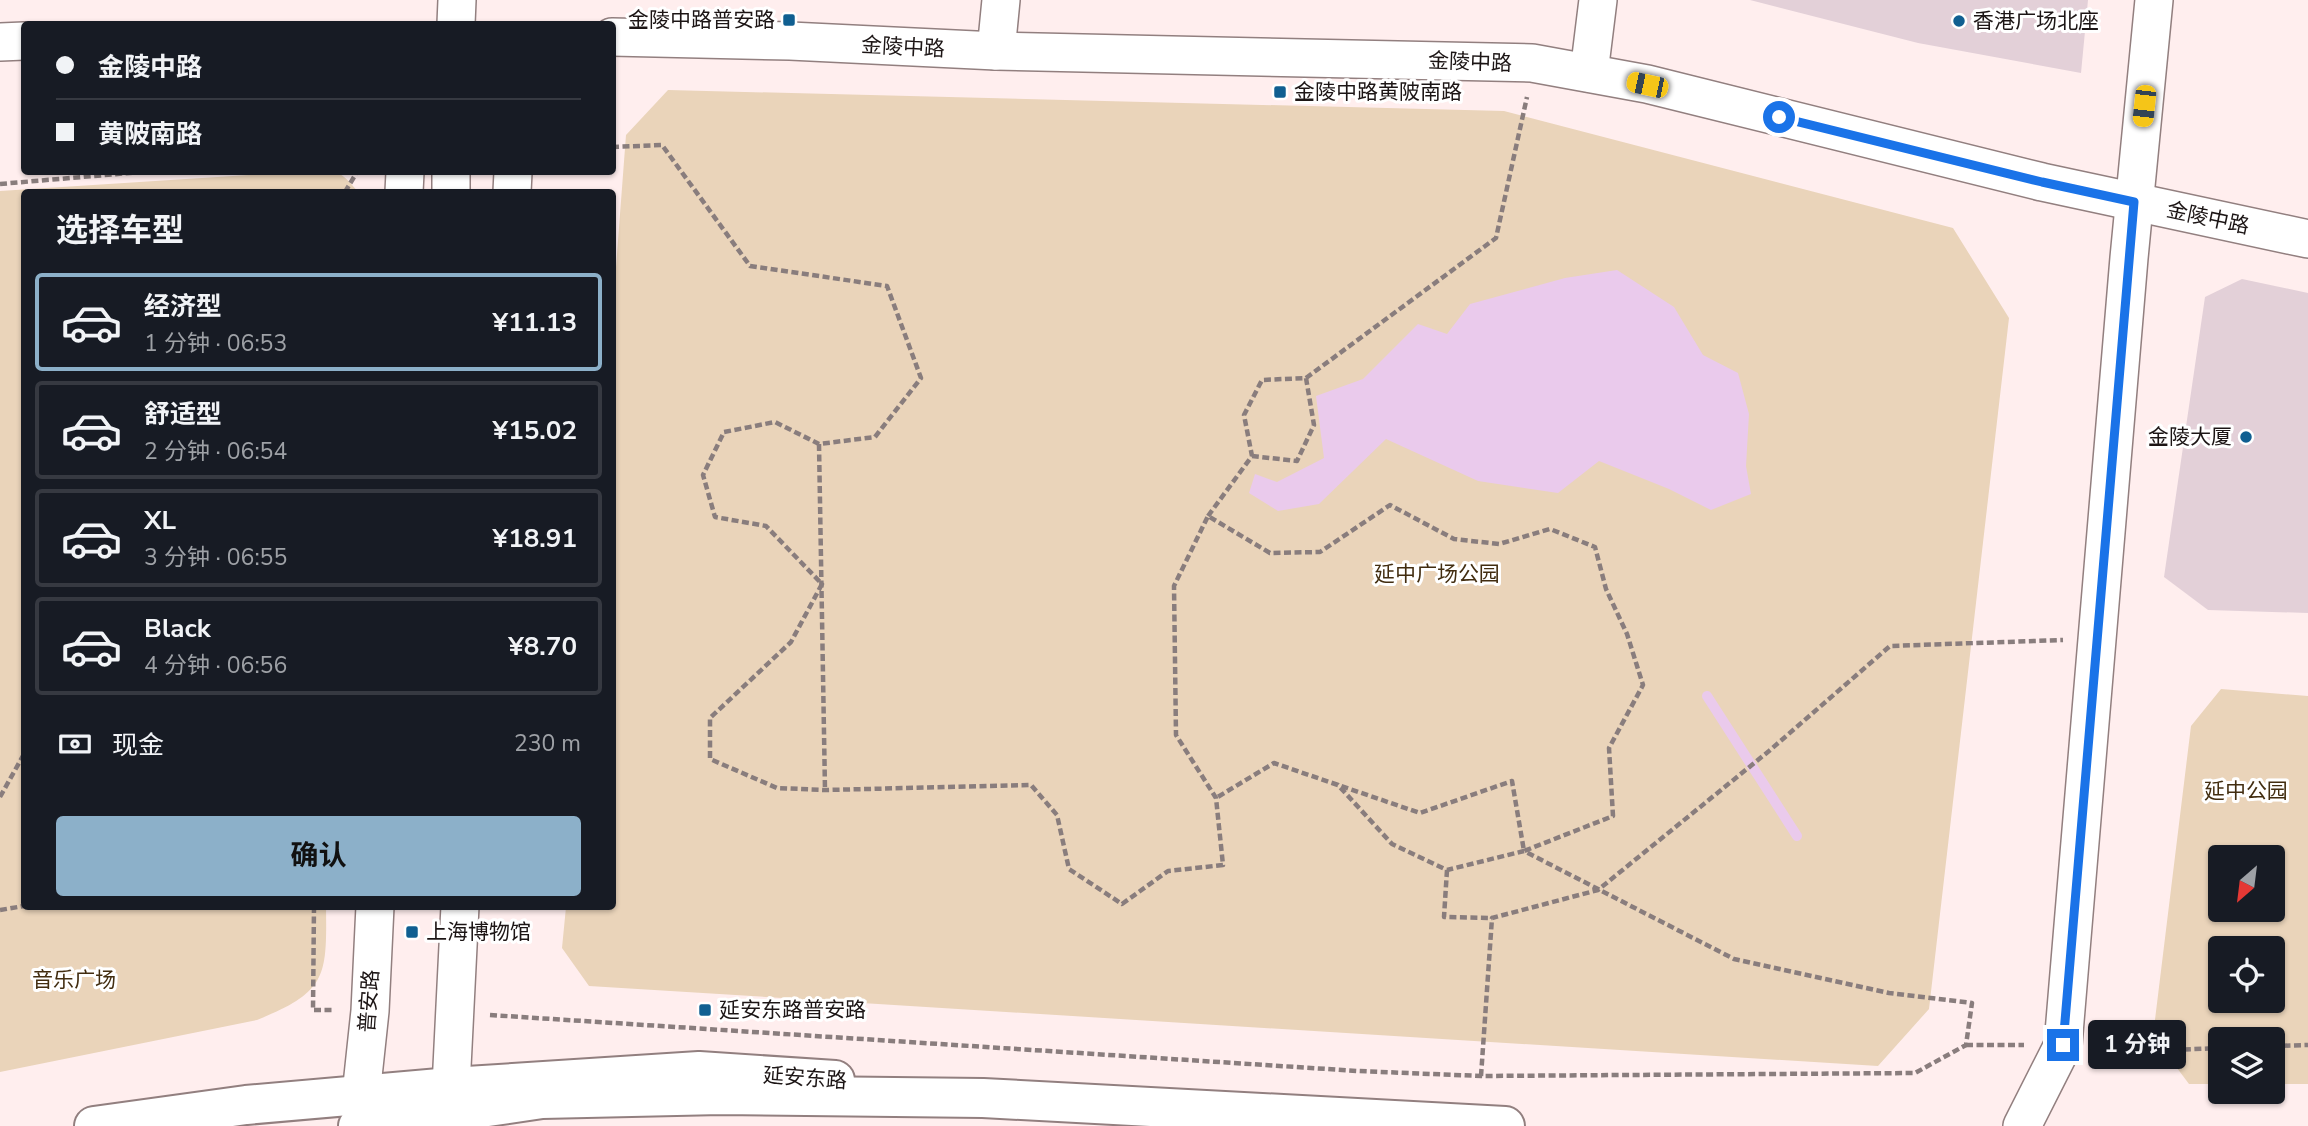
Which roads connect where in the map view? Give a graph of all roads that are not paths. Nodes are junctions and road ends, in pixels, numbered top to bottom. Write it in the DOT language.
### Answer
graph roads {
  1 [pos="457,0"];
  2 [pos="1001,0"];
  3 [pos="1598,0"];
  4 [pos="2154,0"];
  5 [pos="456,21"];
  6 [pos="616,37"];
  7 [pos="21,41"];
  8 [pos="0,42"];
  9 [pos="996,51"];
  10 [pos="1589,73"];
  11 [pos="2134,202"];
  12 [pos="2308,239"];
  13 [pos="375,910"];
  14 [pos="460,910"];
  15 [pos="451,1087"];
  16 [pos="359,1110"];
  17 [pos="94,1126"];
  18 [pos="1505,1126"];
  19 [pos="1518,1126"];
  20 [pos="2022,1126"];
  1 -- 5 [label="street"];
  2 -- 9 [label="street"];
  3 -- 10 [label="street"];
  4 -- 11 [label="street"];
  6 -- 9 [label="street, 金陵中路"];
  7 -- 8 [label="street"];
  9 -- 10 [label="street, 金陵中路"];
  10 -- 11 [label="street, 金陵中路"];
  11 -- 12 [label="street, 金陵中路"];
  11 -- 20 [label="street"];
  13 -- 16 [label="street, 普安路"];
  14 -- 15 [label="street"];
  15 -- 16 [label="main road, 延安东路"];
  15 -- 19 [label="main road, 延安东路"];
  16 -- 17 [label="main road, 延安东路"];
  16 -- 18 [label="main road"];
}
